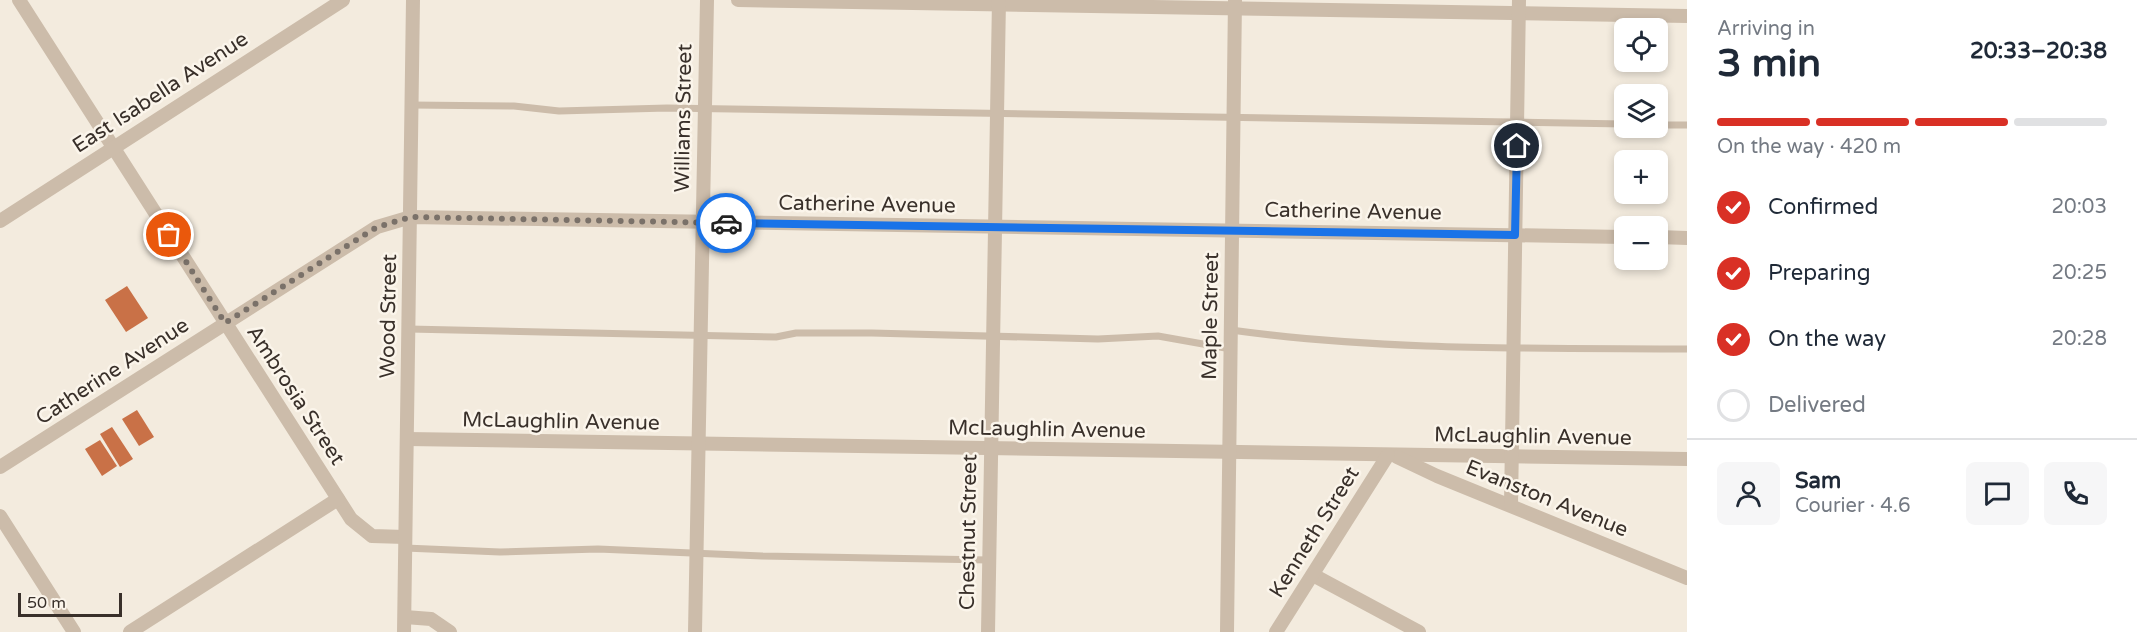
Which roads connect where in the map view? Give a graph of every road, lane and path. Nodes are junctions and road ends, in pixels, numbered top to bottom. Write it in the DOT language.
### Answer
graph roads {
  1 [pos="19,0"];
  2 [pos="343,0"];
  3 [pos="413,0"];
  4 [pos="707,0"];
  5 [pos="738,0"];
  6 [pos="999,2"];
  7 [pos="1235,4"];
  8 [pos="1519,6"];
  9 [pos="1687,16"];
  10 [pos="411,105"];
  11 [pos="703,110"];
  12 [pos="997,114"];
  13 [pos="1234,119"];
  14 [pos="1517,123"];
  15 [pos="1614,124"];
  16 [pos="1668,125"];
  17 [pos="1687,126"];
  18 [pos="112,148"];
  19 [pos="411,217"];
  20 [pos="0,221"];
  21 [pos="702,222"];
  22 [pos="995,227"];
  23 [pos="1232,229"];
  24 [pos="1515,235"];
  25 [pos="1614,237"];
  26 [pos="1668,237"];
  27 [pos="1687,238"];
  28 [pos="225,323"];
  29 [pos="409,329"];
  30 [pos="1231,330"];
  31 [pos="701,334"];
  32 [pos="994,338"];
  33 [pos="1513,346"];
  34 [pos="1231,349"];
  35 [pos="1687,349"];
  36 [pos="407,439"];
  37 [pos="699,445"];
  38 [pos="991,449"];
  39 [pos="1229,452"];
  40 [pos="1390,455"];
  41 [pos="1509,456"];
  42 [pos="1687,459"];
  43 [pos="0,467"];
  44 [pos="338,499"];
  45 [pos="1511,505"];
  46 [pos="0,516"];
  47 [pos="405,542"];
  48 [pos="697,553"];
  49 [pos="989,560"];
  50 [pos="1313,575"];
  51 [pos="1687,578"];
  52 [pos="405,617"];
  53 [pos="74,632"];
  54 [pos="130,632"];
  55 [pos="404,632"];
  56 [pos="450,632"];
  57 [pos="695,632"];
  58 [pos="987,632"];
  59 [pos="1227,632"];
  60 [pos="1276,632"];
  61 [pos="1419,632"];
  1 -- 18 [label="street, Ambrosia Street"];
  2 -- 18 [label="street, East Isabella Avenue"];
  3 -- 10 [label="street, Wood Street"];
  4 -- 11 [label="street, Williams Street"];
  5 -- 6 [label="street"];
  6 -- 7 [label="street"];
  6 -- 12 [label="street, Chestnut Street"];
  7 -- 8 [label="street"];
  7 -- 13 [label="street, Maple Street"];
  8 -- 9 [label="street"];
  8 -- 14 [label="street"];
  10 -- 11 [label="lane"];
  10 -- 19 [label="street, Wood Street"];
  11 -- 12 [label="lane"];
  11 -- 21 [label="street, Williams Street"];
  12 -- 13 [label="lane"];
  12 -- 22 [label="street, Chestnut Street"];
  13 -- 14 [label="lane"];
  13 -- 23 [label="street, Maple Street"];
  14 -- 15 [label="lane"];
  14 -- 24 [label="street"];
  16 -- 17 [label="lane"];
  18 -- 20 [label="street, East Isabella Avenue"];
  18 -- 28 [label="street, Ambrosia Street"];
  19 -- 21 [label="street, Catherine Avenue"];
  19 -- 28 [label="street, Catherine Avenue"];
  19 -- 29 [label="street, Wood Street"];
  21 -- 22 [label="street, Catherine Avenue"];
  21 -- 31 [label="street, Williams Street"];
  22 -- 23 [label="street, Catherine Avenue"];
  22 -- 32 [label="street, Chestnut Street"];
  23 -- 24 [label="street, Catherine Avenue"];
  23 -- 30 [label="street, Maple Street"];
  24 -- 25 [label="street, Catherine Avenue"];
  24 -- 33 [label="street"];
  26 -- 27 [label="street"];
  28 -- 43 [label="street, Catherine Avenue"];
  28 -- 44 [label="street, Ambrosia Street"];
  29 -- 31 [label="lane"];
  29 -- 36 [label="street, Wood Street"];
  30 -- 33 [label="lane"];
  30 -- 34 [label="street, Maple Street"];
  31 -- 32 [label="lane"];
  31 -- 37 [label="street, Williams Street"];
  32 -- 34 [label="lane"];
  32 -- 38 [label="street, Chestnut Street"];
  33 -- 35 [label="lane"];
  33 -- 41 [label="street"];
  34 -- 39 [label="street, Maple Street"];
  36 -- 37 [label="street, McLaughlin Avenue"];
  36 -- 47 [label="street, Wood Street"];
  37 -- 38 [label="street, McLaughlin Avenue"];
  37 -- 48 [label="street, Williams Street"];
  38 -- 39 [label="street, McLaughlin Avenue"];
  38 -- 49 [label="street, Chestnut Street"];
  39 -- 40 [label="street, McLaughlin Avenue"];
  39 -- 59 [label="street, Maple Street"];
  40 -- 41 [label="street, McLaughlin Avenue"];
  40 -- 45 [label="street, Evanston Avenue"];
  40 -- 50 [label="street, Kenneth Street"];
  41 -- 42 [label="street, McLaughlin Avenue"];
  41 -- 45 [label="street"];
  44 -- 47 [label="street, Ambrosia Street"];
  44 -- 54 [label="street"];
  45 -- 51 [label="street, Evanston Avenue"];
  46 -- 53 [label="street"];
  47 -- 48 [label="lane"];
  47 -- 52 [label="street, Wood Street"];
  48 -- 49 [label="lane"];
  48 -- 57 [label="street, Williams Street"];
  49 -- 58 [label="street, Chestnut Street"];
  50 -- 60 [label="street, Kenneth Street"];
  50 -- 61 [label="street"];
  52 -- 55 [label="street, Wood Street"];
  52 -- 56 [label="street"];
}
